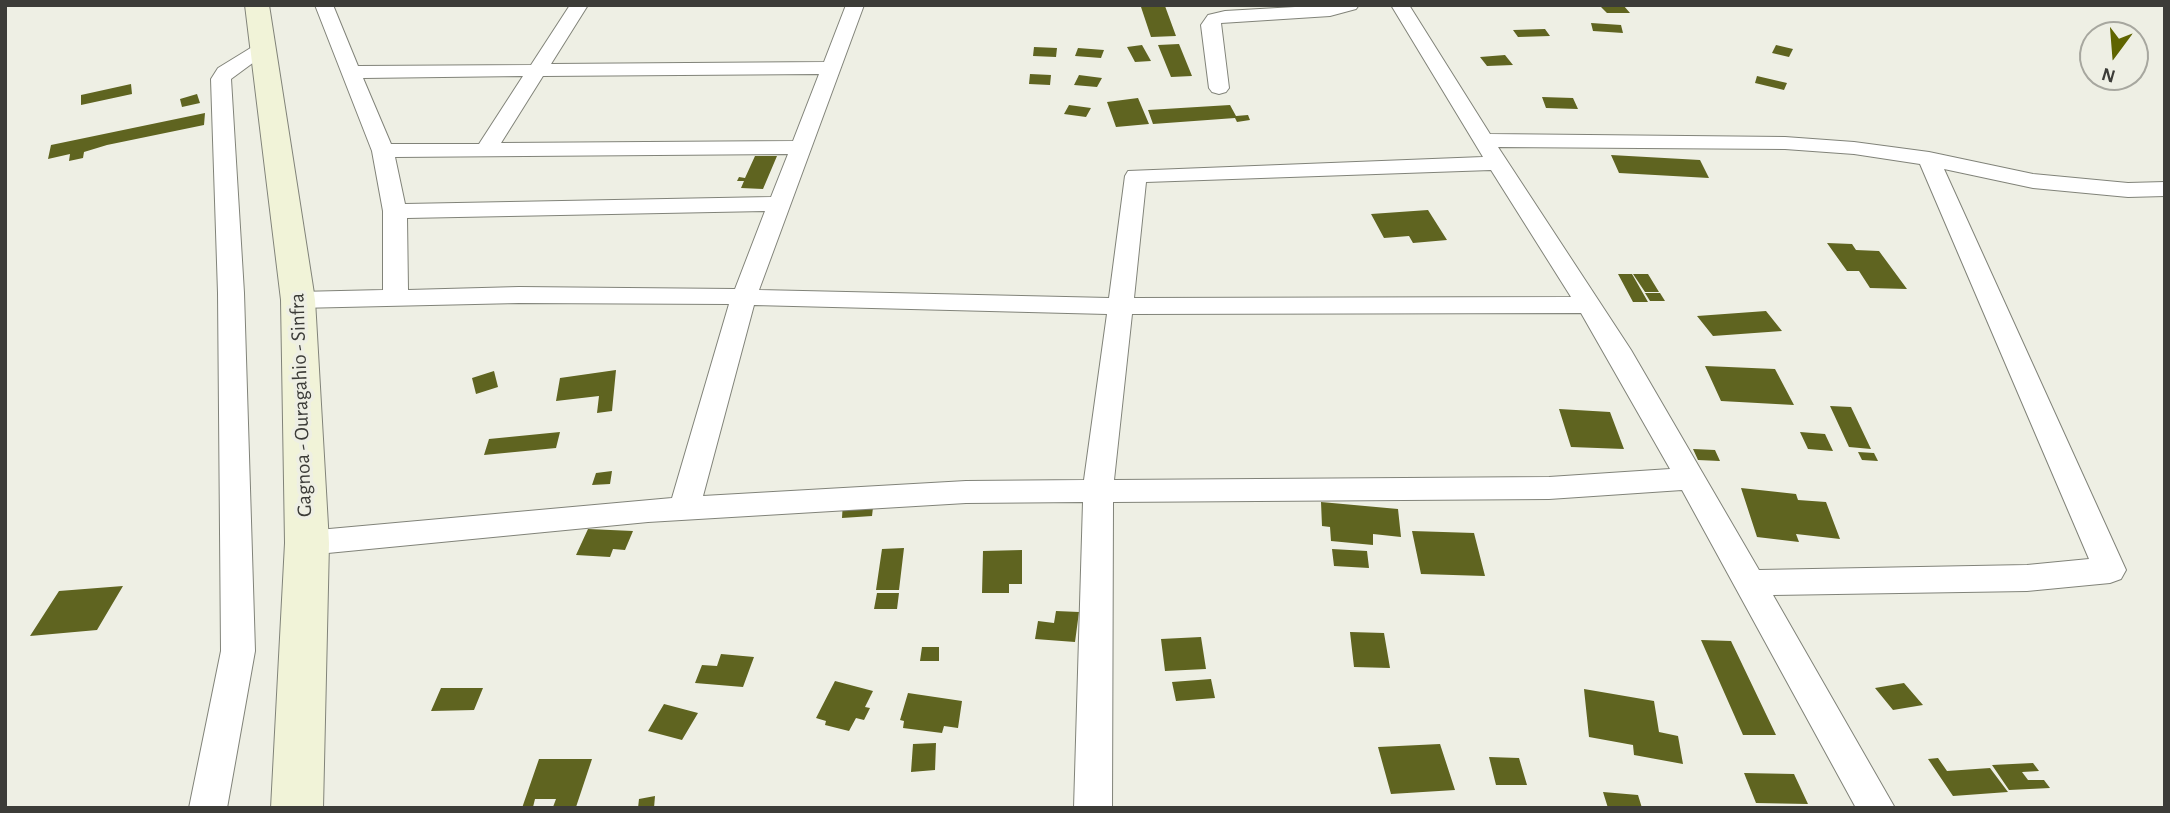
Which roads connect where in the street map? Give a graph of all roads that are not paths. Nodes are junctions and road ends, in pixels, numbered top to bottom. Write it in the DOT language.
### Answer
graph roads {
  1 [pos="257,5"];
  2 [pos="324,5"];
  3 [pos="579,5"];
  4 [pos="855,5"];
  5 [pos="1350,5"];
  6 [pos="1400,5"];
  7 [pos="262,47"];
  8 [pos="831,68"];
  9 [pos="538,71"];
  10 [pos="351,72"];
  11 [pos="1219,88"];
  12 [pos="801,147"];
  13 [pos="486,150"];
  14 [pos="383,151"];
  15 [pos="1491,151"];
  16 [pos="1929,159"];
  17 [pos="2165,189"];
  18 [pos="779,204"];
  19 [pos="395,211"];
  20 [pos="744,297"];
  21 [pos="396,298"];
  22 [pos="298,300"];
  23 [pos="1589,305"];
  24 [pos="1119,306"];
  25 [pos="1689,479"];
  26 [pos="1098,491"];
  27 [pos="684,509"];
  28 [pos="307,543"];
  29 [pos="1749,583"];
  30 [pos="208,808"];
  31 [pos="297,808"];
  32 [pos="1093,808"];
  33 [pos="1876,808"];
  1 -- 7 [label="main road, Gagnoa - Ouragahio - Sinfra"];
  2 -- 10 [label="street"];
  3 -- 9 [label="street"];
  4 -- 8 [label="street"];
  5 -- 11 [label="street"];
  6 -- 15 [label="street"];
  7 -- 22 [label="main road, Gagnoa - Ouragahio - Sinfra"];
  7 -- 30 [label="street"];
  8 -- 9 [label="street"];
  8 -- 12 [label="street"];
  9 -- 10 [label="street"];
  9 -- 13 [label="street"];
  10 -- 14 [label="street"];
  12 -- 13 [label="street"];
  12 -- 18 [label="street"];
  13 -- 14 [label="street"];
  14 -- 19 [label="street"];
  15 -- 16 [label="street"];
  15 -- 23 [label="street"];
  15 -- 24 [label="street"];
  16 -- 17 [label="street"];
  16 -- 29 [label="street"];
  18 -- 19 [label="street"];
  18 -- 20 [label="street"];
  19 -- 21 [label="street"];
  20 -- 21 [label="street"];
  20 -- 24 [label="street"];
  20 -- 27 [label="street"];
  21 -- 22 [label="street"];
  22 -- 28 [label="main road, Gagnoa - Ouragahio - Sinfra"];
  23 -- 24 [label="street"];
  23 -- 25 [label="street"];
  24 -- 26 [label="street"];
  25 -- 26 [label="street"];
  25 -- 29 [label="street"];
  26 -- 27 [label="street"];
  26 -- 32 [label="street"];
  27 -- 28 [label="street"];
  28 -- 31 [label="main road, Gagnoa - Ouragahio - Sinfra"];
  29 -- 33 [label="street"];
}
